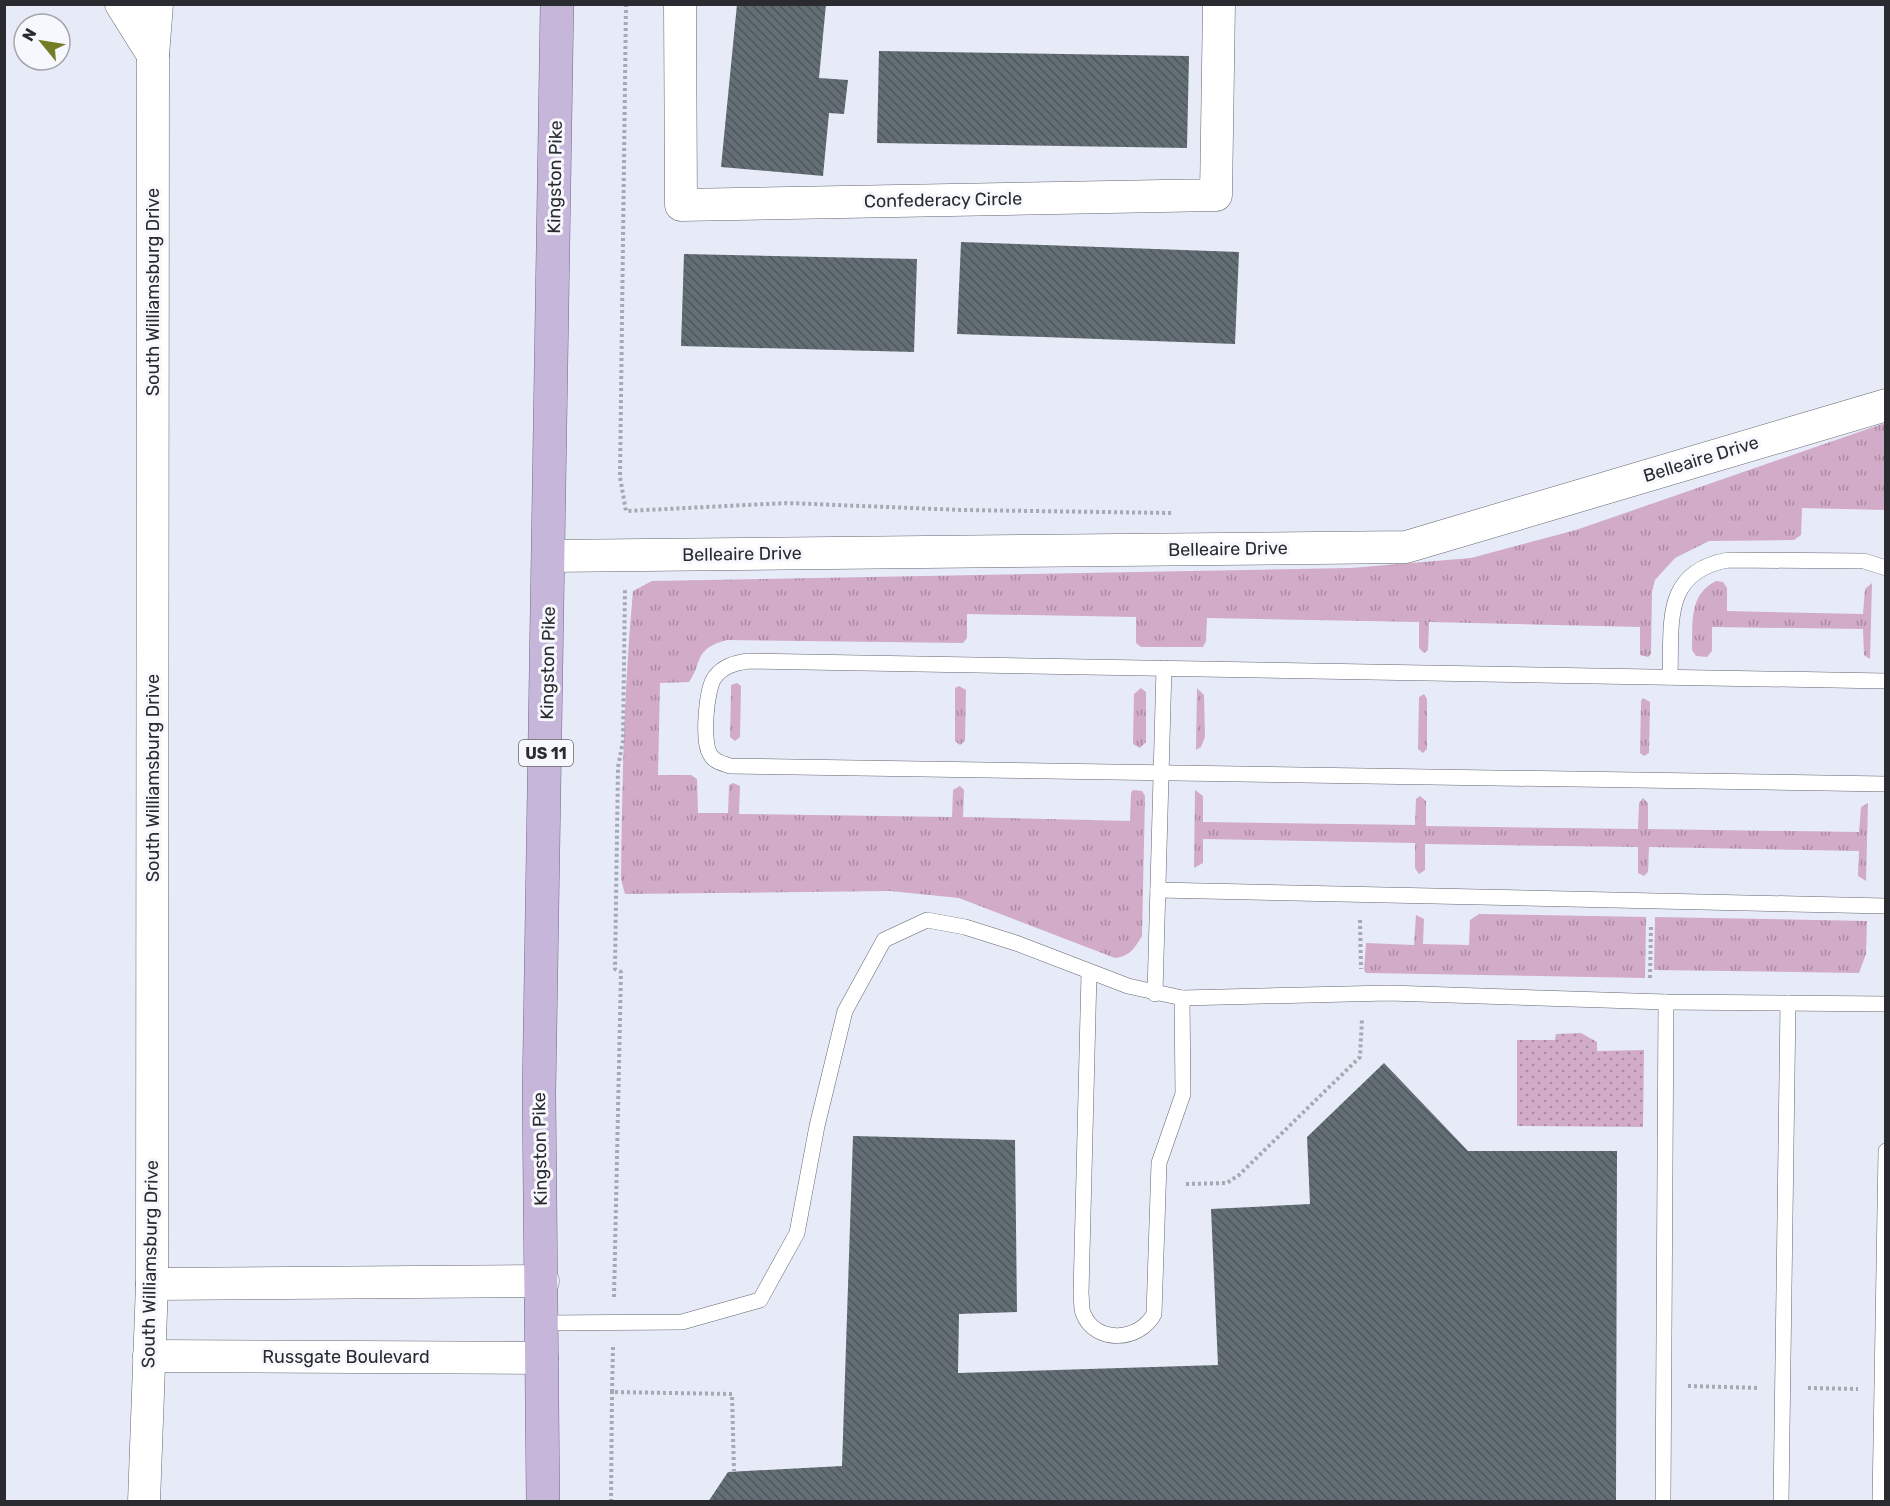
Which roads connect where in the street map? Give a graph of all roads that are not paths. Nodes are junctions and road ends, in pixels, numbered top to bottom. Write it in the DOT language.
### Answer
graph roads {
  1 [pos="121,4"];
  2 [pos="157,4"];
  3 [pos="557,4"];
  4 [pos="680,4"];
  5 [pos="1219,4"];
  6 [pos="153,55"];
  7 [pos="1886,405"];
  8 [pos="549,556"];
  9 [pos="1886,568"];
  10 [pos="1164,668"];
  11 [pos="1670,677"];
  12 [pos="1886,681"];
  13 [pos="1161,772"];
  14 [pos="1886,784"];
  15 [pos="1158,890"];
  16 [pos="1886,906"];
  17 [pos="1089,973"];
  18 [pos="1155,994"];
  19 [pos="1182,998"];
  20 [pos="1666,1002"];
  21 [pos="1788,1003"];
  22 [pos="1886,1004"];
  23 [pos="1886,1151"];
  24 [pos="543,1281"];
  25 [pos="152,1284"];
  26 [pos="542,1323"];
  27 [pos="149,1356"];
  28 [pos="542,1358"];
  29 [pos="144,1502"];
  30 [pos="543,1502"];
  31 [pos="1663,1502"];
  32 [pos="1781,1502"];
  33 [pos="1880,1502"];
  1 -- 6 [label="street"];
  2 -- 6 [label="street, South Williamsburg Drive"];
  3 -- 8 [label="main road, Kingston Pike / US 11"];
  4 -- 5 [label="street, Confederacy Circle"];
  6 -- 25 [label="street, South Williamsburg Drive"];
  7 -- 8 [label="street, Belleaire Drive"];
  8 -- 24 [label="main road, Kingston Pike / US 11"];
  9 -- 11 [label="lane"];
  10 -- 11 [label="lane"];
  10 -- 13 [label="lane"];
  10 -- 13 [label="lane"];
  11 -- 12 [label="lane"];
  13 -- 14 [label="lane"];
  13 -- 15 [label="lane"];
  15 -- 16 [label="lane"];
  15 -- 18 [label="lane"];
  17 -- 18 [label="lane"];
  17 -- 19 [label="lane"];
  17 -- 26 [label="lane"];
  18 -- 19 [label="lane"];
  19 -- 20 [label="lane"];
  20 -- 21 [label="lane"];
  20 -- 31 [label="lane"];
  21 -- 22 [label="lane"];
  21 -- 32 [label="lane"];
  23 -- 33 [label="lane"];
  24 -- 25 [label="street"];
  24 -- 26 [label="main road, Kingston Pike / US 11"];
  25 -- 27 [label="street, South Williamsburg Drive"];
  26 -- 28 [label="main road, Kingston Pike / US 11"];
  27 -- 28 [label="street, Russgate Boulevard"];
  27 -- 29 [label="street, South Williamsburg Drive"];
  28 -- 30 [label="main road, Kingston Pike / US 11"];
}
